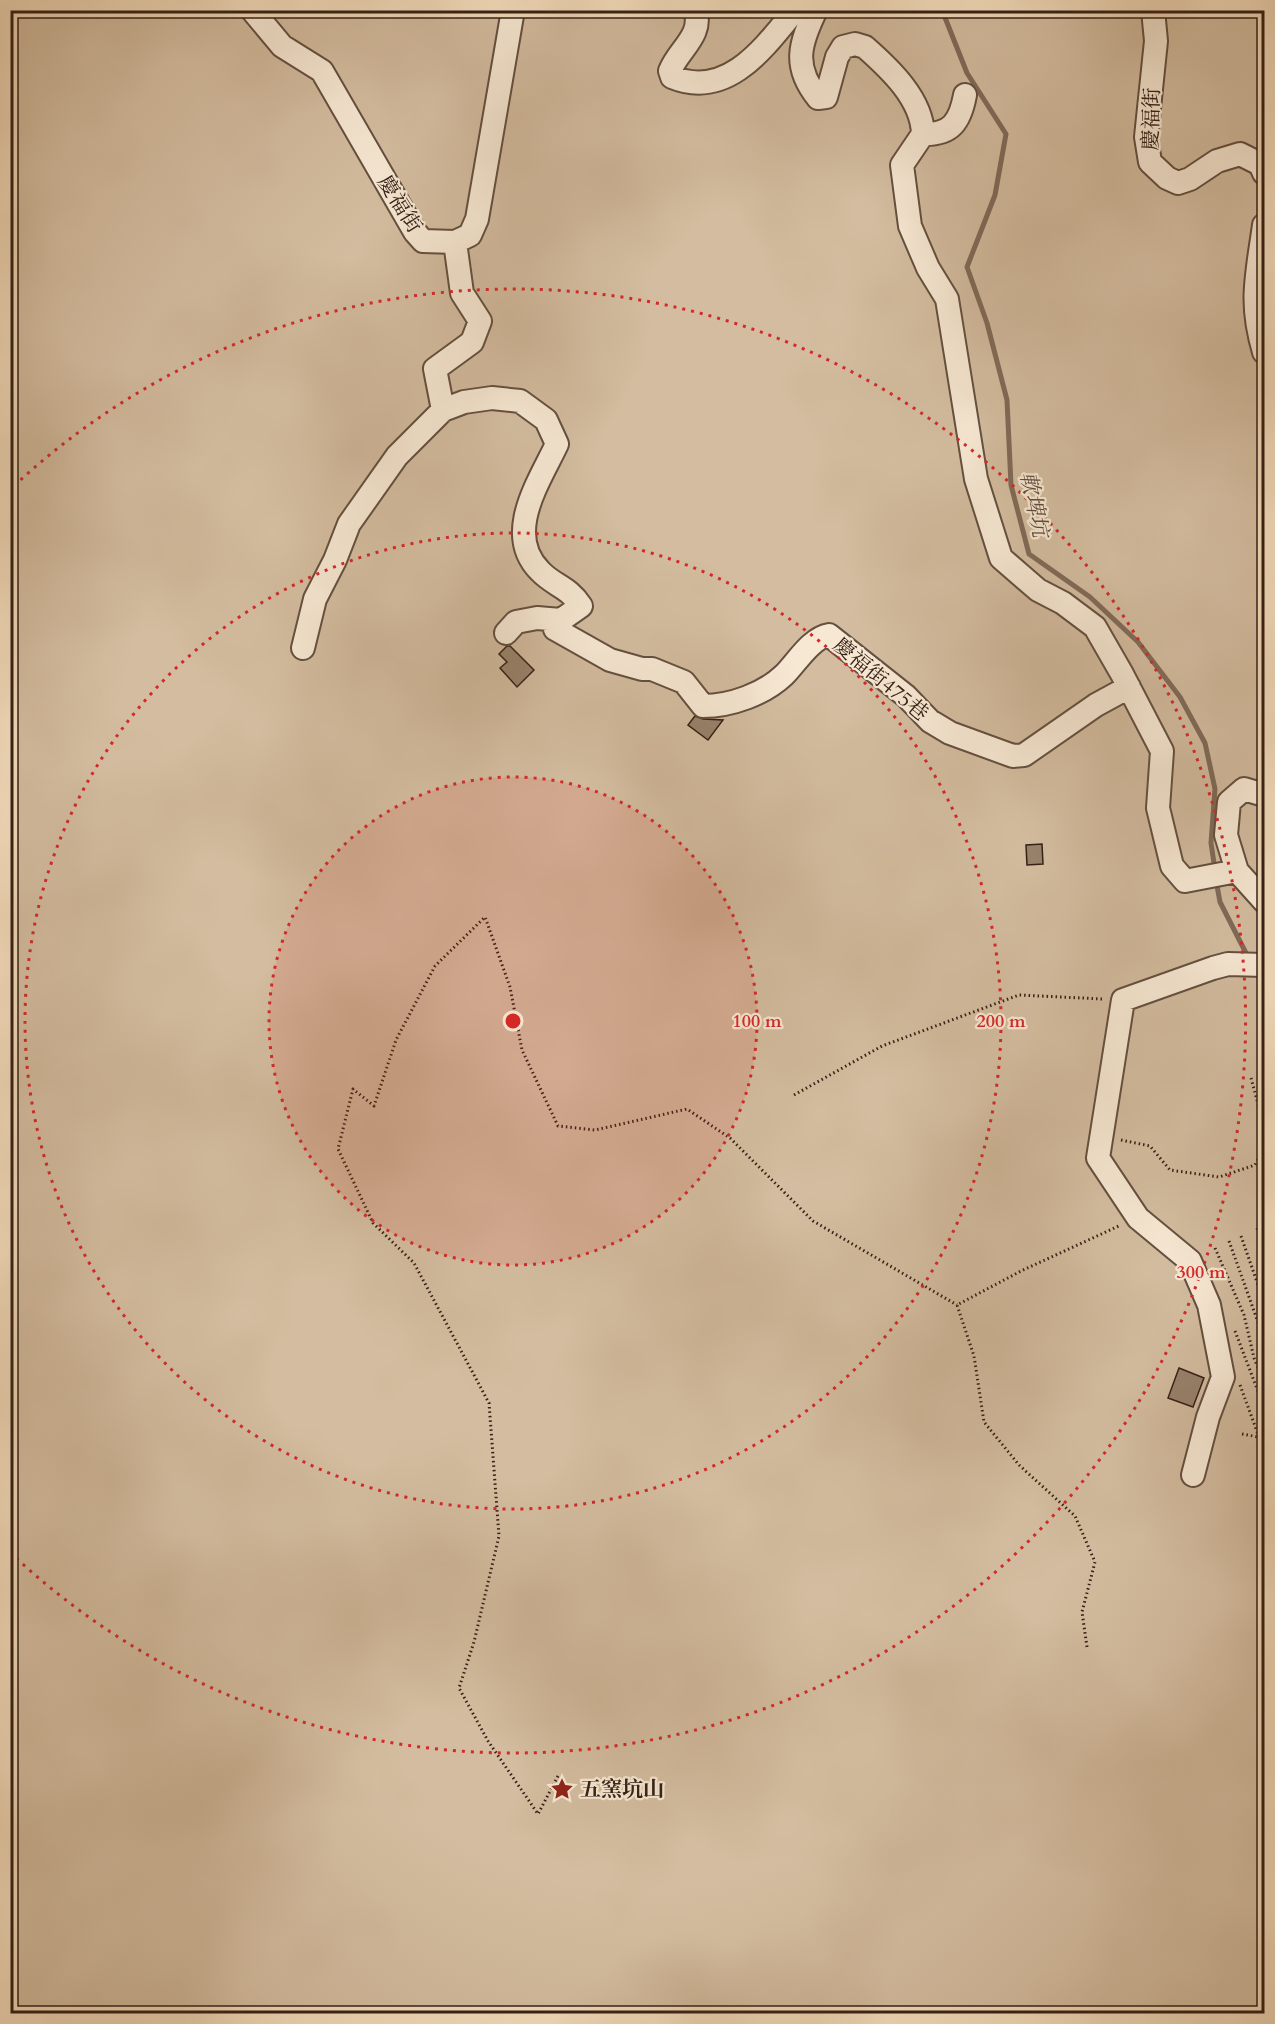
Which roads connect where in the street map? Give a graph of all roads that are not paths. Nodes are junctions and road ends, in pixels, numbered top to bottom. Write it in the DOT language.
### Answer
graph roads {
  1 [pos="252,10"];
  2 [pos="513,10"];
  3 [pos="695,10"];
  4 [pos="795,10"];
  5 [pos="816,10"];
  6 [pos="1153,10"];
  7 [pos="965,95"];
  8 [pos="923,134"];
  9 [pos="1264,173"];
  10 [pos="1264,225"];
  11 [pos="455,242"];
  12 [pos="1264,352"];
  13 [pos="443,410"];
  14 [pos="561,620"];
  15 [pos="506,633"];
  16 [pos="303,648"];
  17 [pos="1129,687"];
  18 [pos="1264,795"];
  19 [pos="1237,871"];
  20 [pos="1264,902"];
  21 [pos="1264,965"];
  22 [pos="1193,1475"];
  1 -- 11 [label="street, 慶福街"];
  2 -- 11 [label="street"];
  3 -- 4 [label="street"];
  5 -- 8 [label="street"];
  6 -- 9 [label="street, 慶福街"];
  7 -- 8 [label="street"];
  8 -- 17 [label="street"];
  10 -- 12 [label="street"];
  11 -- 13 [label="street"];
  13 -- 14 [label="street"];
  13 -- 16 [label="street"];
  14 -- 15 [label="street"];
  14 -- 17 [label="street, 慶福街475巷"];
  17 -- 19 [label="street"];
  18 -- 19 [label="street"];
  19 -- 20 [label="street"];
  21 -- 22 [label="street"];
}
